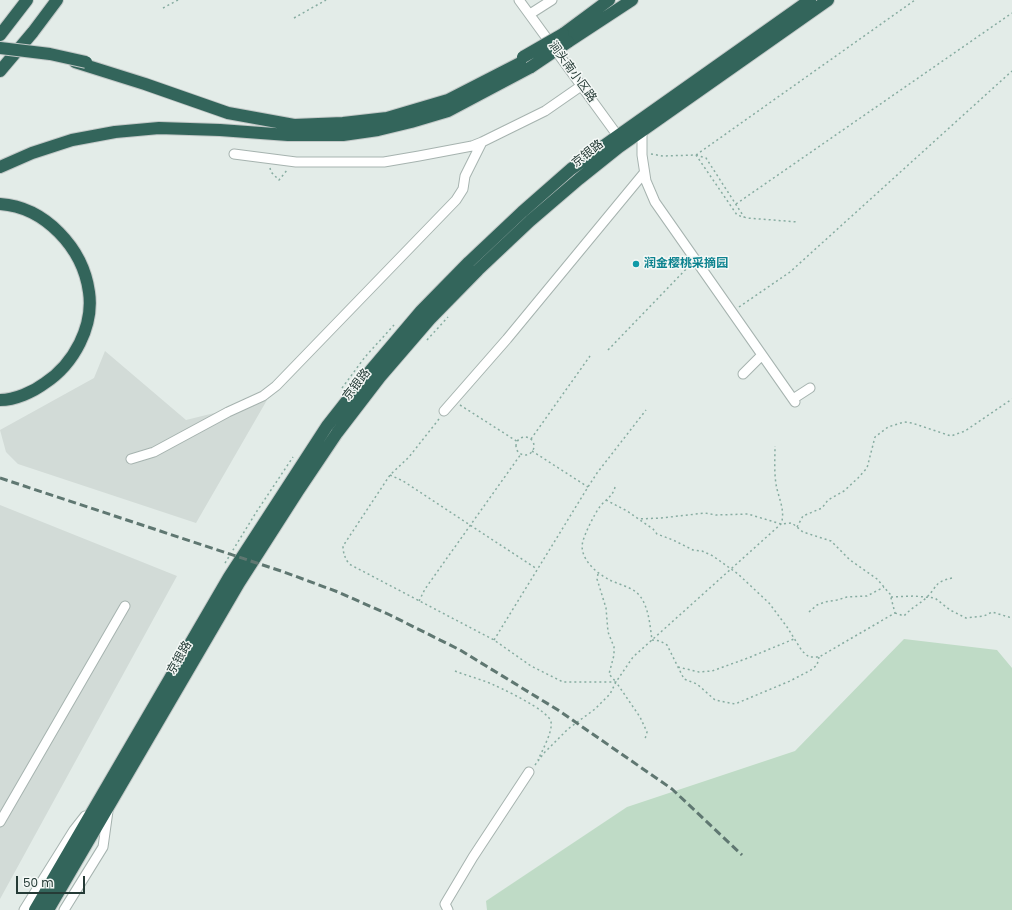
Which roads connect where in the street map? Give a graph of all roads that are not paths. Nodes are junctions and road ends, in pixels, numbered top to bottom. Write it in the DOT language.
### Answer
graph roads {
  1 [pos="27,0"];
  2 [pos="57,0"];
  3 [pos="519,0"];
  4 [pos="552,0"];
  5 [pos="609,0"];
  6 [pos="632,0"];
  7 [pos="810,0"];
  8 [pos="828,0"];
  9 [pos="530,14"];
  10 [pos="0,35"];
  11 [pos="566,38"];
  12 [pos="0,49"];
  13 [pos="526,61"];
  14 [pos="0,71"];
  15 [pos="581,86"];
  16 [pos="642,131"];
  17 [pos="482,142"];
  18 [pos="618,142"];
  19 [pos="234,154"];
  20 [pos="0,167"];
  21 [pos="644,173"];
  22 [pos="0,204"];
  23 [pos="762,355"];
  24 [pos="743,374"];
  25 [pos="810,388"];
  26 [pos="0,400"];
  27 [pos="444,411"];
  28 [pos="131,459"];
  29 [pos="125,606"];
  30 [pos="529,772"];
  31 [pos="104,803"];
  32 [pos="0,822"];
  33 [pos="24,910"];
  34 [pos="35,910"];
  35 [pos="48,910"];
  36 [pos="64,910"];
  37 [pos="448,910"];
  1 -- 10 [label="highway"];
  2 -- 14 [label="highway"];
  3 -- 9 [label="street, 涧头南小区路"];
  4 -- 9 [label="street"];
  5 -- 11 [label="highway"];
  6 -- 11 [label="highway"];
  7 -- 18 [label="highway, 京银路"];
  8 -- 16 [label="highway, 京银路"];
  9 -- 15 [label="street, 涧头南小区路"];
  11 -- 13 [label="highway, bridge"];
  12 -- 13 [label="highway, bridge"];
  12 -- 13 [label="highway, bridge"];
  13 -- 20 [label="highway"];
  15 -- 17 [label="street"];
  15 -- 18 [label="street, 涧头南小区路"];
  16 -- 18 [label="highway, 京银路"];
  16 -- 21 [label="street"];
  17 -- 19 [label="street"];
  17 -- 28 [label="street"];
  18 -- 31 [label="highway, 京银路"];
  21 -- 23 [label="street"];
  21 -- 27 [label="street"];
  22 -- 26 [label="highway"];
  23 -- 24 [label="street"];
  23 -- 25 [label="street"];
  29 -- 32 [label="street"];
  30 -- 37 [label="street"];
  31 -- 33 [label="street"];
  31 -- 34 [label="highway, 京银路"];
  31 -- 35 [label="highway, 京银路"];
  31 -- 36 [label="street"];
}
